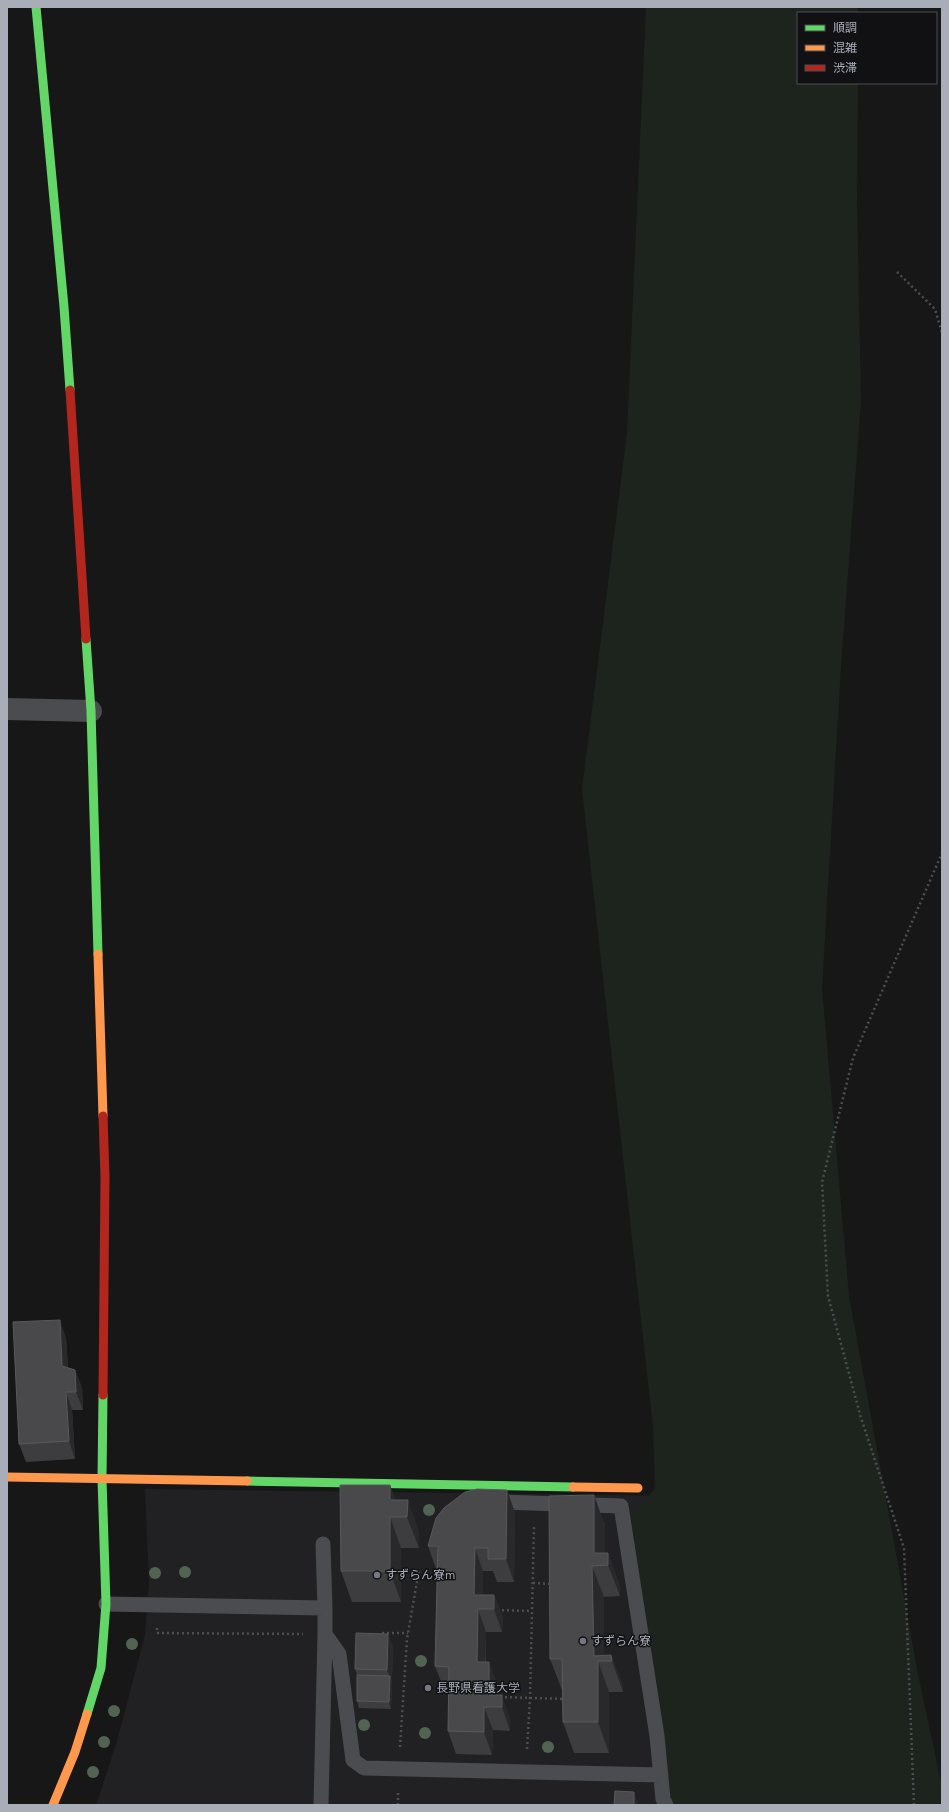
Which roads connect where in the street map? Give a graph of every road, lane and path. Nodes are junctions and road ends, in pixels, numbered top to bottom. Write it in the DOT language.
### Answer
graph roads {
  1 [pos="36,7"];
  2 [pos="897,272"];
  3 [pos="942,333"];
  4 [pos="7,709"];
  5 [pos="91,711"];
  6 [pos="942,853"];
  7 [pos="7,1477"];
  8 [pos="102,1479"];
  9 [pos="638,1488"];
  10 [pos="504,1502"];
  11 [pos="535,1503"];
  12 [pos="324,1544"];
  13 [pos="419,1570"];
  14 [pos="533,1583"];
  15 [pos="554,1584"];
  16 [pos="106,1604"];
  17 [pos="157,1606"];
  18 [pos="325,1608"];
  19 [pos="490,1610"];
  20 [pos="532,1611"];
  21 [pos="408,1633"];
  22 [pos="325,1634"];
  23 [pos="378,1634"];
  24 [pos="497,1697"];
  25 [pos="530,1698"];
  26 [pos="566,1698"];
  27 [pos="399,1770"];
  28 [pos="526,1772"];
  29 [pos="661,1775"];
  30 [pos="53,1805"];
  31 [pos="321,1805"];
  32 [pos="398,1805"];
  33 [pos="666,1805"];
  34 [pos="914,1805"];
  1 -- 5 [label="street"];
  2 -- 3 [label="path"];
  4 -- 5 [label="street"];
  5 -- 8 [label="street"];
  6 -- 34 [label="path"];
  7 -- 8 [label="street"];
  8 -- 9 [label="street"];
  8 -- 16 [label="street"];
  10 -- 11 [label="lane"];
  11 -- 14 [label="path"];
  11 -- 29 [label="lane"];
  12 -- 18 [label="lane"];
  13 -- 21 [label="path"];
  14 -- 15 [label="path"];
  14 -- 20 [label="path"];
  16 -- 17 [label="lane"];
  16 -- 30 [label="street"];
  17 -- 18 [label="lane"];
  17 -- 22 [label="path"];
  18 -- 22 [label="lane"];
  19 -- 20 [label="path"];
  20 -- 25 [label="path"];
  21 -- 23 [label="path"];
  21 -- 27 [label="path"];
  22 -- 27 [label="lane"];
  22 -- 31 [label="lane"];
  24 -- 25 [label="path"];
  25 -- 26 [label="path"];
  25 -- 28 [label="path"];
  27 -- 28 [label="lane"];
  27 -- 32 [label="path"];
  28 -- 29 [label="lane"];
  29 -- 33 [label="lane"];
}
